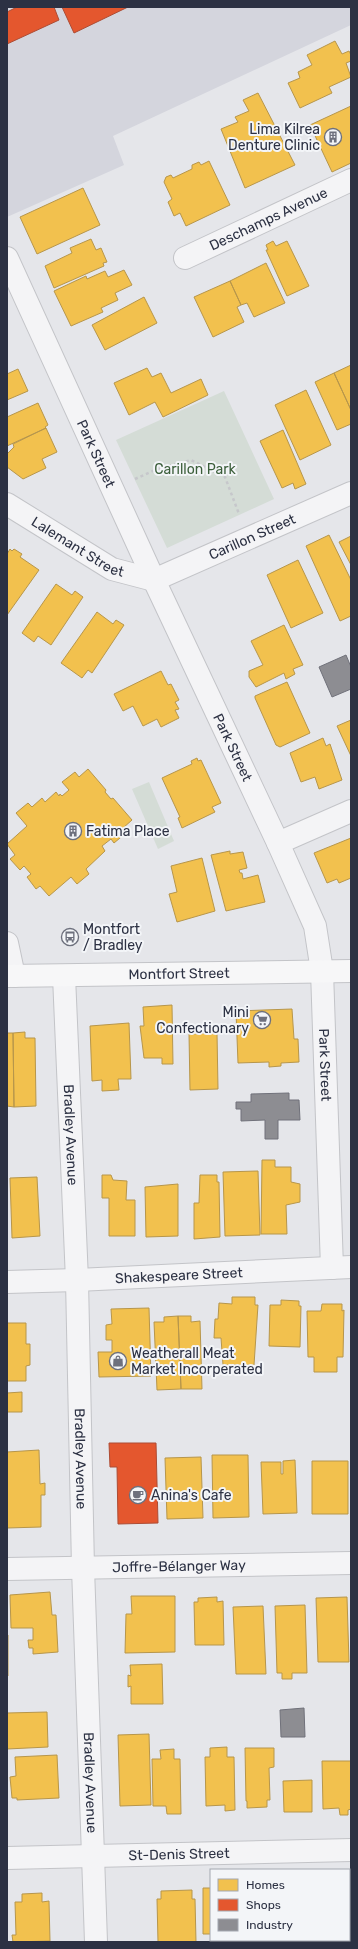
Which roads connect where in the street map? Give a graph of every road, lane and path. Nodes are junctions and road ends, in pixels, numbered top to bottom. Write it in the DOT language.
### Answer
graph roads {
  1 [pos="351,180"];
  2 [pos="7,258"];
  3 [pos="185,258"];
  4 [pos="113,490"];
  5 [pos="351,493"];
  6 [pos="7,504"];
  7 [pos="251,538"];
  8 [pos="154,580"];
  9 [pos="351,811"];
  10 [pos="278,843"];
  11 [pos="7,943"];
  12 [pos="322,971"];
  13 [pos="351,971"];
  14 [pos="11,976"];
  15 [pos="64,976"];
  16 [pos="341,1268"];
  17 [pos="77,1280"];
  18 [pos="7,1282"];
  19 [pos="351,1563"];
  20 [pos="83,1568"];
  21 [pos="7,1569"];
  22 [pos="351,1850"];
  23 [pos="93,1856"];
  24 [pos="7,1858"];
  25 [pos="96,1942"];
  1 -- 3 [label="street, Deschamps Avenue"];
  2 -- 4 [label="street, Park Street"];
  4 -- 7 [label="path"];
  4 -- 8 [label="street, Park Street"];
  5 -- 7 [label="street, Carillon Street"];
  6 -- 8 [label="street, Lalemant Street"];
  7 -- 8 [label="street, Carillon Street"];
  8 -- 10 [label="street, Park Street"];
  9 -- 10 [label="street"];
  10 -- 12 [label="street, Park Street"];
  11 -- 14 [label="street"];
  12 -- 13 [label="street, Montfort Street"];
  12 -- 15 [label="street, Montfort Street"];
  12 -- 16 [label="street, Park Street"];
  14 -- 15 [label="street, Montfort Street"];
  15 -- 17 [label="street, Bradley Avenue"];
  16 -- 17 [label="street, Shakespeare Street"];
  17 -- 18 [label="street, Shakespeare Street"];
  17 -- 20 [label="street, Bradley Avenue"];
  19 -- 20 [label="street, Joffre-Bélanger Way"];
  20 -- 21 [label="street, Joffre-Bélanger Way"];
  20 -- 23 [label="street, Bradley Avenue"];
  22 -- 23 [label="street, St-Denis Street"];
  23 -- 24 [label="street, St-Denis Street"];
  23 -- 25 [label="street, Bradley Avenue"];
}
